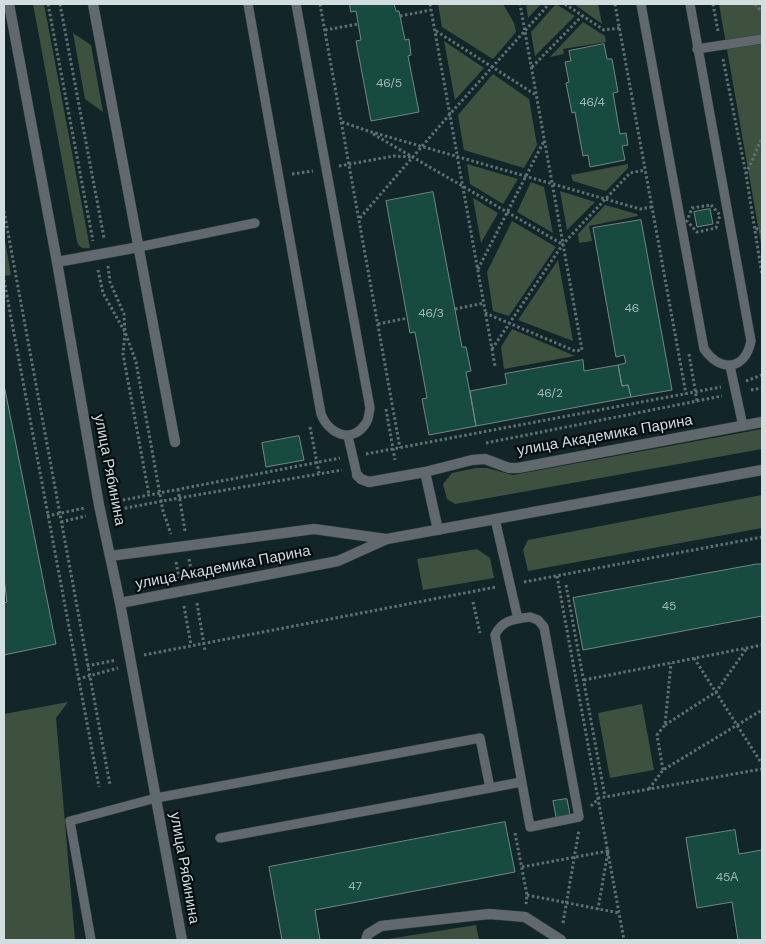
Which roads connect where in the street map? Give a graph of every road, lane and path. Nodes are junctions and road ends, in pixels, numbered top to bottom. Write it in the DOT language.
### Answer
graph roads {
  1 [pos="9,4"];
  2 [pos="48,4"];
  3 [pos="92,4"];
  4 [pos="248,4"];
  5 [pos="296,4"];
  6 [pos="320,4"];
  7 [pos="430,4"];
  8 [pos="520,4"];
  9 [pos="549,4"];
  10 [pos="565,4"];
  11 [pos="615,4"];
  12 [pos="640,4"];
  13 [pos="690,4"];
  14 [pos="713,4"];
  15 [pos="755,4"];
  16 [pos="431,10"];
  17 [pos="762,12"];
  18 [pos="400,16"];
  19 [pos="582,16"];
  20 [pos="358,24"];
  21 [pos="620,28"];
  22 [pos="325,30"];
  23 [pos="435,30"];
  24 [pos="525,31"];
  25 [pos="762,39"];
  26 [pos="720,45"];
  27 [pos="697,49"];
  28 [pos="492,66"];
  29 [pos="531,67"];
  30 [pos="536,95"];
  31 [pos="450,114"];
  32 [pos="342,122"];
  33 [pos="368,131"];
  34 [pos="762,138"];
  35 [pos="544,141"];
  36 [pos="422,146"];
  37 [pos="457,156"];
  38 [pos="412,157"];
  39 [pos="645,170"];
  40 [pos="746,174"];
  41 [pos="528,176"];
  42 [pos="552,182"];
  43 [pos="463,187"];
  44 [pos="605,198"];
  45 [pos="652,206"];
  46 [pos="4,211"];
  47 [pos="507,213"];
  48 [pos="720,215"];
  49 [pos="359,219"];
  50 [pos="255,224"];
  51 [pos="755,227"];
  52 [pos="762,232"];
  53 [pos="563,244"];
  54 [pos="139,247"];
  55 [pos="95,254"];
  56 [pos="57,262"];
  57 [pos="478,270"];
  58 [pos="762,275"];
  59 [pos="4,280"];
  60 [pos="484,303"];
  61 [pos="455,309"];
  62 [pos="485,313"];
  63 [pos="408,318"];
  64 [pos="378,324"];
  65 [pos="510,324"];
  66 [pos="492,350"];
  67 [pos="495,366"];
  68 [pos="730,366"];
  69 [pos="762,375"];
  70 [pos="734,385"];
  71 [pos="686,394"];
  72 [pos="762,422"];
  73 [pos="742,426"];
  74 [pos="348,436"];
  75 [pos="175,442"];
  76 [pos="400,448"];
  77 [pos="353,456"];
  78 [pos="762,470"];
  79 [pos="425,472"];
  80 [pos="357,474"];
  81 [pos="178,489"];
  82 [pos="160,493"];
  83 [pos="150,495"];
  84 [pos="495,519"];
  85 [pos="438,530"];
  86 [pos="762,537"];
  87 [pos="388,539"];
  88 [pos="187,546"];
  89 [pos="174,548"];
  90 [pos="110,556"];
  91 [pos="557,576"];
  92 [pos="510,584"];
  93 [pos="566,585"];
  94 [pos="194,588"];
  95 [pos="182,592"];
  96 [pos="120,603"];
  97 [pos="518,619"];
  98 [pos="203,643"];
  99 [pos="762,645"];
  100 [pos="747,648"];
  101 [pos="204,651"];
  102 [pos="694,658"];
  103 [pos="671,663"];
  104 [pos="131,664"];
  105 [pos="89,677"];
  106 [pos="78,679"];
  107 [pos="584,680"];
  108 [pos="716,692"];
  109 [pos="762,710"];
  110 [pos="665,725"];
  111 [pos="738,726"];
  112 [pos="762,764"];
  113 [pos="762,769"];
  114 [pos="663,770"];
  115 [pos="521,782"];
  116 [pos="110,785"];
  117 [pos="99,788"];
  118 [pos="490,788"];
  119 [pos="648,790"];
  120 [pos="605,797"];
  121 [pos="156,798"];
  122 [pos="599,798"];
  123 [pos="589,814"];
  124 [pos="584,826"];
  125 [pos="220,838"];
  126 [pos="608,851"];
  127 [pos="574,857"];
  128 [pos="522,867"];
  129 [pos="527,894"];
  130 [pos="566,902"];
  131 [pos="598,909"];
  132 [pos="619,913"];
  133 [pos="561,939"];
  134 [pos="91,940"];
  135 [pos="182,940"];
  136 [pos="366,940"];
  137 [pos="624,940"];
  1 -- 56 [label="street, улица Рябинина"];
  2 -- 55 [label="path"];
  3 -- 54 [label="street"];
  4 -- 74 [label="lane"];
  5 -- 74 [label="lane"];
  6 -- 22 [label="path"];
  7 -- 16 [label="path"];
  8 -- 24 [label="path"];
  9 -- 24 [label="path"];
  10 -- 19 [label="path"];
  11 -- 21 [label="path"];
  12 -- 68 [label="lane"];
  13 -- 27 [label="lane"];
  14 -- 26 [label="path"];
  15 -- 17 [label="path"];
  16 -- 18 [label="path"];
  16 -- 23 [label="path"];
  19 -- 21 [label="path"];
  19 -- 29 [label="path"];
  20 -- 22 [label="path"];
  21 -- 39 [label="path"];
  22 -- 32 [label="path"];
  23 -- 28 [label="path"];
  23 -- 31 [label="path"];
  24 -- 28 [label="path"];
  24 -- 29 [label="path"];
  25 -- 26 [label="lane"];
  26 -- 27 [label="lane"];
  26 -- 40 [label="path"];
  27 -- 68 [label="lane"];
  28 -- 30 [label="path"];
  28 -- 31 [label="path"];
  29 -- 30 [label="path"];
  30 -- 35 [label="path"];
  31 -- 36 [label="path"];
  31 -- 37 [label="path"];
  32 -- 33 [label="path"];
  32 -- 49 [label="path"];
  33 -- 36 [label="path"];
  33 -- 38 [label="path"];
  34 -- 40 [label="path"];
  35 -- 41 [label="path"];
  35 -- 42 [label="path"];
  36 -- 37 [label="path"];
  36 -- 38 [label="path"];
  37 -- 41 [label="path"];
  37 -- 43 [label="path"];
  38 -- 43 [label="path"];
  38 -- 49 [label="path"];
  39 -- 44 [label="path"];
  39 -- 45 [label="path"];
  40 -- 51 [label="path"];
  41 -- 42 [label="path"];
  41 -- 47 [label="path"];
  42 -- 44 [label="path"];
  42 -- 53 [label="path"];
  43 -- 47 [label="path"];
  43 -- 57 [label="path"];
  44 -- 45 [label="path"];
  44 -- 53 [label="path"];
  45 -- 71 [label="path"];
  46 -- 105 [label="path"];
  47 -- 53 [label="path"];
  47 -- 57 [label="path"];
  48 -- 48 [label="path"];
  49 -- 64 [label="path"];
  50 -- 54 [label="lane"];
  51 -- 52 [label="path"];
  51 -- 58 [label="path"];
  53 -- 65 [label="path"];
  53 -- 65 [label="path"];
  54 -- 55 [label="street"];
  54 -- 75 [label="street"];
  55 -- 56 [label="street"];
  55 -- 82 [label="path"];
  56 -- 90 [label="street, улица Рябинина"];
  57 -- 60 [label="path"];
  59 -- 106 [label="path"];
  60 -- 61 [label="path"];
  60 -- 62 [label="path"];
  62 -- 65 [label="path"];
  62 -- 66 [label="path"];
  63 -- 64 [label="path"];
  64 -- 76 [label="path"];
  65 -- 66 [label="path"];
  66 -- 67 [label="path"];
  68 -- 70 [label="lane"];
  69 -- 70 [label="path"];
  70 -- 71 [label="path"];
  70 -- 73 [label="lane"];
  71 -- 76 [label="path"];
  72 -- 73 [label="street, улица Академика Парина"];
  73 -- 79 [label="street, улица Академика Парина"];
  74 -- 77 [label="lane"];
  76 -- 77 [label="path"];
  77 -- 80 [label="lane"];
  77 -- 81 [label="path"];
  78 -- 84 [label="street, улица Академика Парина"];
  79 -- 80 [label="street, улица Академика Парина"];
  79 -- 85 [label="street"];
  81 -- 82 [label="path"];
  81 -- 88 [label="path"];
  82 -- 83 [label="path"];
  82 -- 89 [label="path"];
  84 -- 85 [label="street, улица Академика Парина"];
  84 -- 92 [label="lane"];
  85 -- 87 [label="street, улица Академика Парина"];
  86 -- 91 [label="path"];
  87 -- 88 [label="street, улица Академика Парина"];
  87 -- 94 [label="street, улица Академика Парина"];
  88 -- 89 [label="street, улица Академика Парина"];
  88 -- 94 [label="path"];
  89 -- 90 [label="street, улица Академика Парина"];
  89 -- 95 [label="path"];
  90 -- 96 [label="street, улица Рябинина"];
  91 -- 92 [label="path"];
  91 -- 122 [label="path"];
  92 -- 97 [label="lane"];
  92 -- 98 [label="path"];
  93 -- 107 [label="path"];
  94 -- 95 [label="street, улица Академика Парина"];
  94 -- 98 [label="path"];
  95 -- 96 [label="street, улица Академика Парина"];
  95 -- 98 [label="path"];
  96 -- 104 [label="street, улица Рябинина"];
  97 -- 115 [label="lane"];
  97 -- 115 [label="lane"];
  98 -- 101 [label="path"];
  99 -- 100 [label="path"];
  100 -- 102 [label="path"];
  100 -- 108 [label="path"];
  102 -- 103 [label="path"];
  102 -- 108 [label="path"];
  103 -- 107 [label="path"];
  103 -- 110 [label="path"];
  104 -- 105 [label="path"];
  104 -- 121 [label="street, улица Рябинина"];
  105 -- 106 [label="path"];
  105 -- 116 [label="path"];
  106 -- 117 [label="path"];
  107 -- 120 [label="path"];
  108 -- 110 [label="path"];
  108 -- 111 [label="path"];
  109 -- 111 [label="path"];
  110 -- 114 [label="path"];
  111 -- 112 [label="path"];
  111 -- 114 [label="path"];
  113 -- 119 [label="path"];
  114 -- 119 [label="path"];
  115 -- 118 [label="lane"];
  118 -- 121 [label="lane"];
  118 -- 125 [label="lane"];
  119 -- 120 [label="path"];
  120 -- 122 [label="path"];
  121 -- 134 [label="lane"];
  121 -- 135 [label="street, улица Рябинина"];
  122 -- 123 [label="path"];
  122 -- 126 [label="path"];
  124 -- 127 [label="path"];
  126 -- 127 [label="path"];
  126 -- 131 [label="path"];
  126 -- 132 [label="path"];
  127 -- 128 [label="path"];
  127 -- 130 [label="path"];
  129 -- 130 [label="path"];
  130 -- 131 [label="path"];
  130 -- 133 [label="path"];
  131 -- 132 [label="path"];
  132 -- 137 [label="path"];
  133 -- 136 [label="street"];
}
